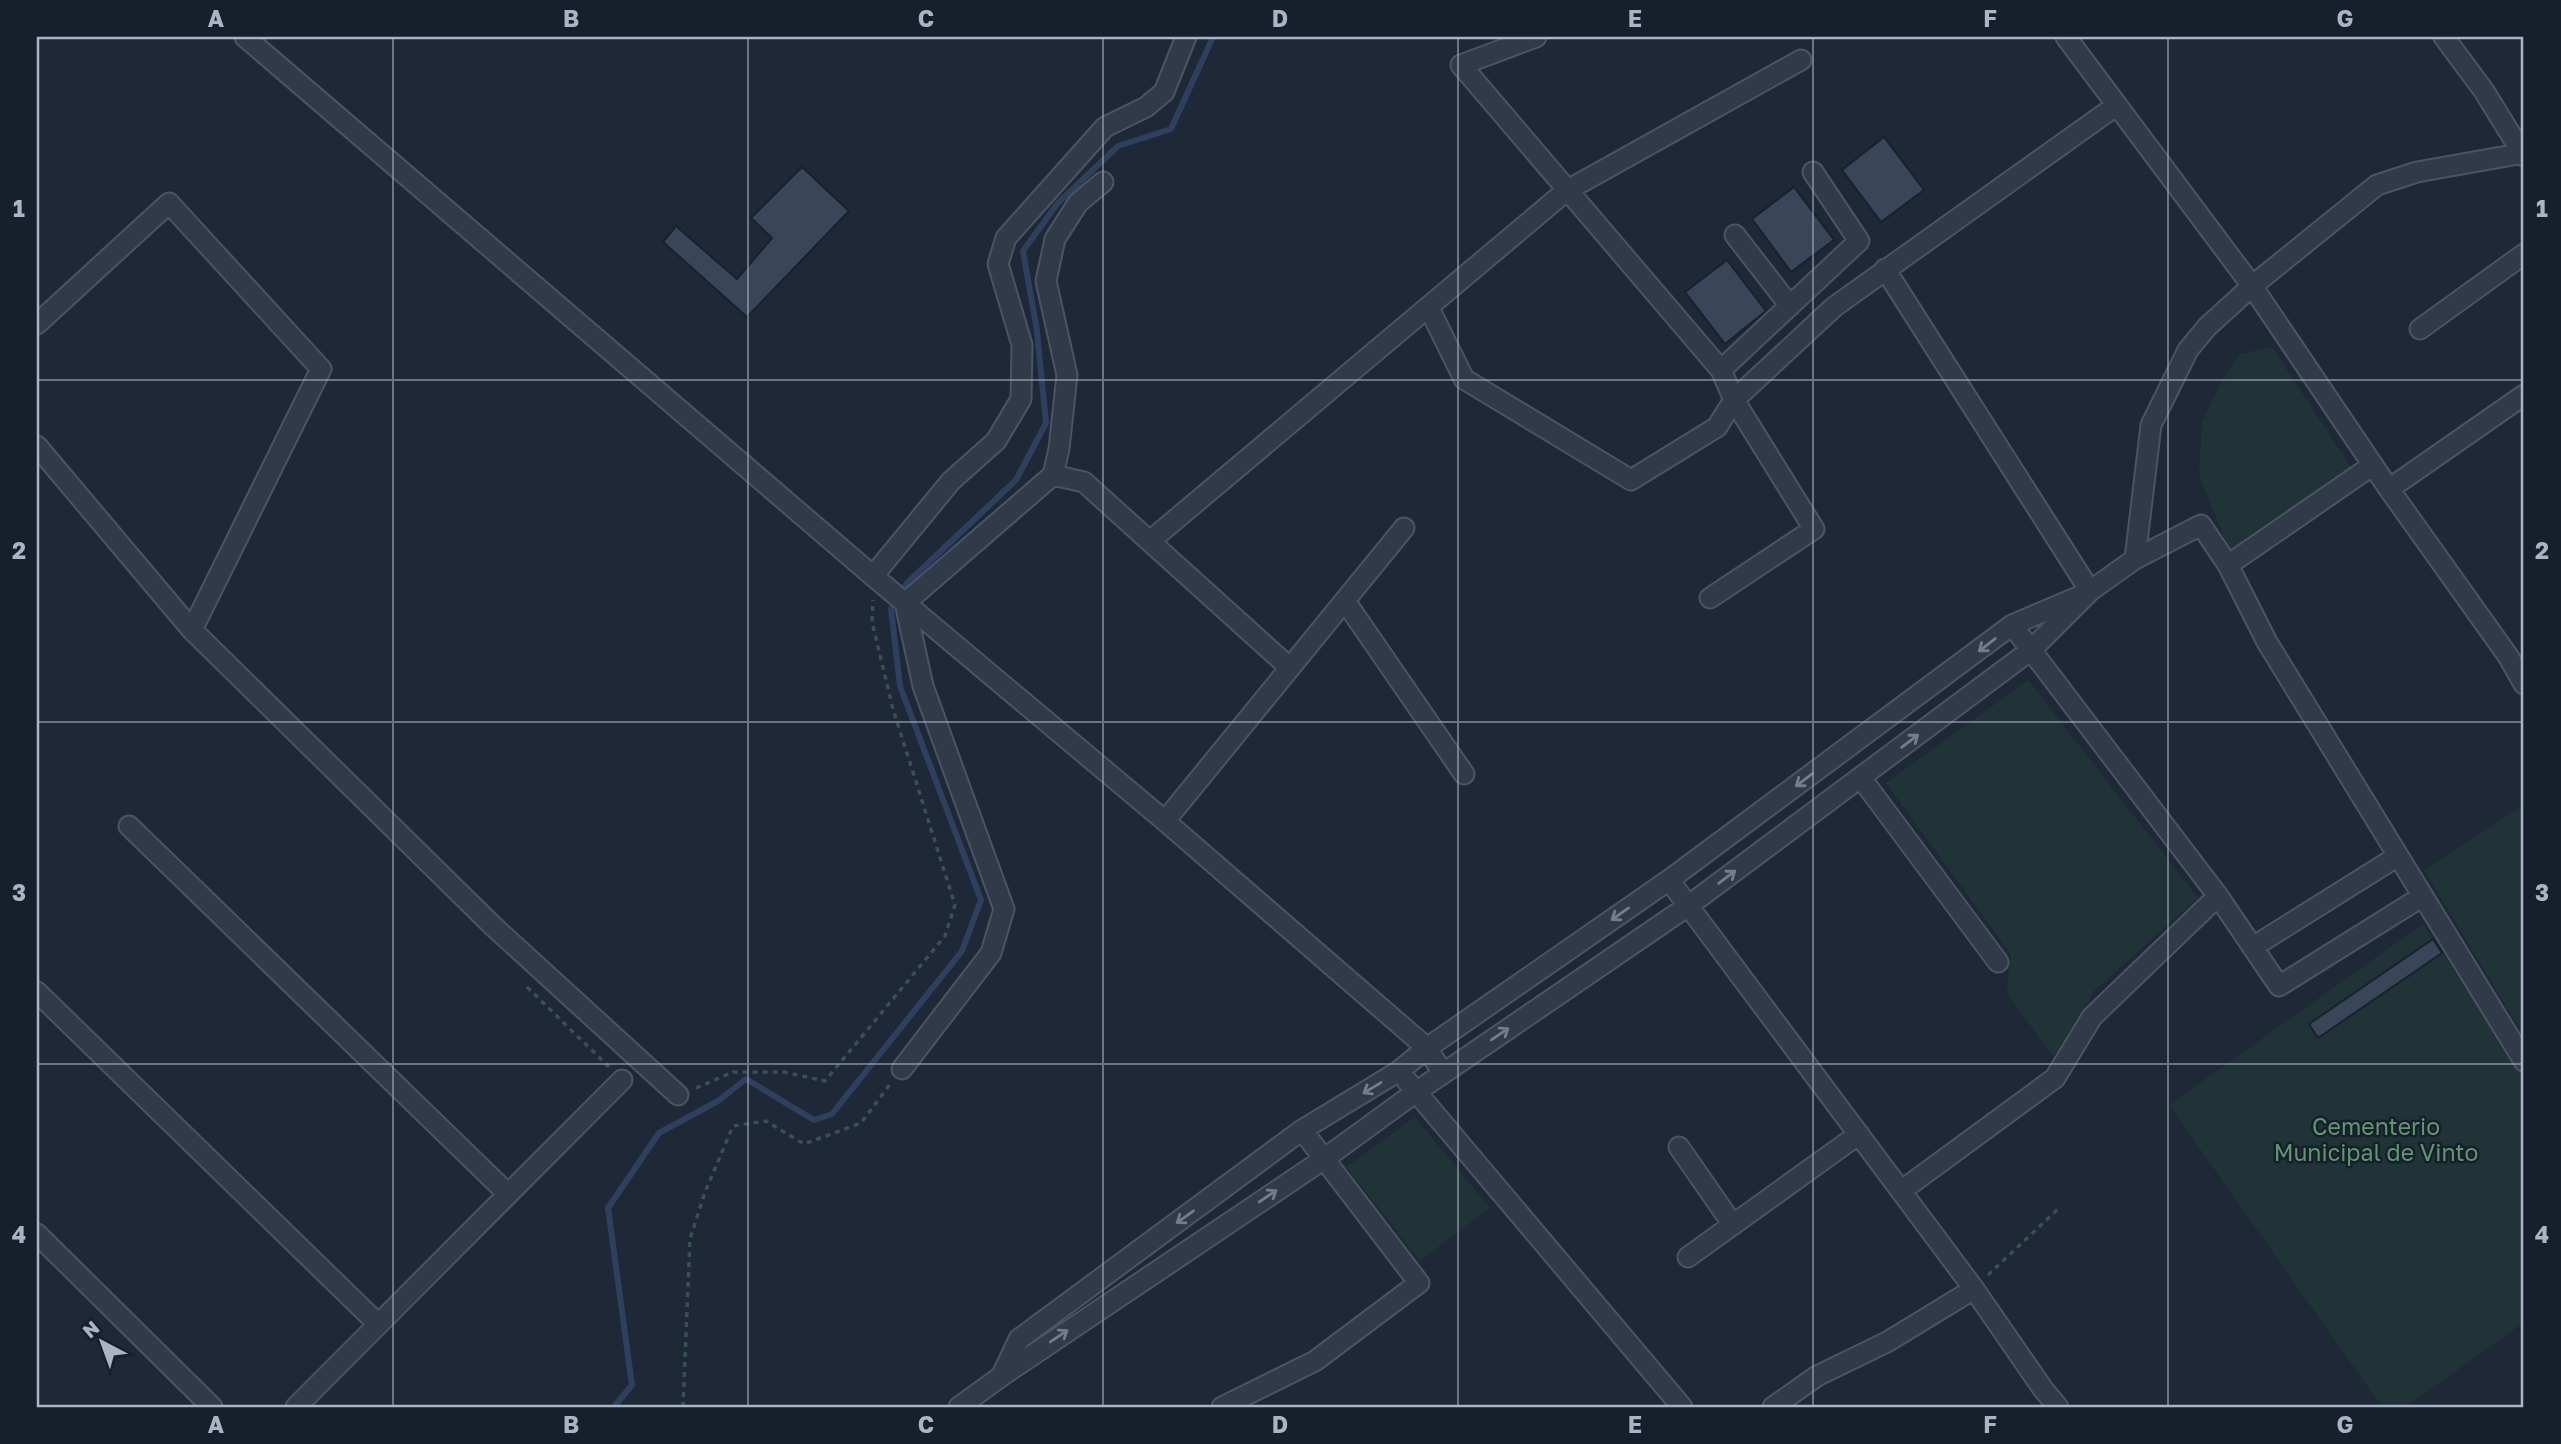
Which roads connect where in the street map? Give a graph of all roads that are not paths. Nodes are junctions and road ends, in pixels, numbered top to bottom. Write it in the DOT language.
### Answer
graph roads {
  1 [pos="245,37"];
  2 [pos="1186,37"];
  3 [pos="1536,37"];
  4 [pos="2066,37"];
  5 [pos="2444,37"];
  6 [pos="1801,60"];
  7 [pos="2117,105"];
  8 [pos="2524,154"];
  9 [pos="1813,172"];
  10 [pos="1103,182"];
  11 [pos="1566,191"];
  12 [pos="1735,235"];
  13 [pos="2524,254"];
  14 [pos="1885,269"];
  15 [pos="2252,286"];
  16 [pos="1790,306"];
  17 [pos="1429,309"];
  18 [pos="37,324"];
  19 [pos="2420,329"];
  20 [pos="1721,370"];
  21 [pos="2524,395"];
  22 [pos="1734,400"];
  23 [pos="37,446"];
  24 [pos="2373,465"];
  25 [pos="1053,475"];
  26 [pos="2389,489"];
  27 [pos="1404,528"];
  28 [pos="1150,541"];
  29 [pos="2135,559"];
  30 [pos="2228,565"];
  31 [pos="873,576"];
  32 [pos="2090,591"];
  33 [pos="900,598"];
  34 [pos="1710,598"];
  35 [pos="1345,601"];
  36 [pos="2012,625"];
  37 [pos="192,630"];
  38 [pos="2031,650"];
  39 [pos="1290,668"];
  40 [pos="2524,684"];
  41 [pos="1464,774"];
  42 [pos="1861,778"];
  43 [pos="1165,821"];
  44 [pos="129,826"];
  45 [pos="2398,856"];
  46 [pos="1670,880"];
  47 [pos="2423,896"];
  48 [pos="2218,897"];
  49 [pos="1688,906"];
  50 [pos="2253,947"];
  51 [pos="1998,962"];
  52 [pos="37,992"];
  53 [pos="1427,1048"];
  54 [pos="2524,1061"];
  55 [pos="902,1069"];
  56 [pos="1399,1071"];
  57 [pos="1443,1073"];
  58 [pos="622,1080"];
  59 [pos="1416,1092"];
  60 [pos="678,1095"];
  61 [pos="1302,1130"];
  62 [pos="1859,1134"];
  63 [pos="1679,1147"];
  64 [pos="1324,1159"];
  65 [pos="1901,1191"];
  66 [pos="508,1194"];
  67 [pos="1733,1225"];
  68 [pos="37,1234"];
  69 [pos="1688,1257"];
  70 [pos="1974,1289"];
  71 [pos="378,1324"];
  72 [pos="1003,1375"];
  73 [pos="212,1407"];
  74 [pos="296,1407"];
  75 [pos="959,1407"];
  76 [pos="1222,1407"];
  77 [pos="1682,1407"];
  78 [pos="1773,1407"];
  79 [pos="2058,1407"];
  1 -- 31 [label="street"];
  2 -- 31 [label="street"];
  3 -- 11 [label="street"];
  4 -- 7 [label="street"];
  5 -- 8 [label="street"];
  6 -- 11 [label="street"];
  7 -- 14 [label="street"];
  7 -- 15 [label="street"];
  8 -- 15 [label="street"];
  9 -- 16 [label="street"];
  10 -- 25 [label="street"];
  11 -- 17 [label="street"];
  11 -- 20 [label="street"];
  12 -- 16 [label="street"];
  13 -- 19 [label="street"];
  14 -- 22 [label="street"];
  14 -- 32 [label="street"];
  15 -- 24 [label="street"];
  15 -- 29 [label="street"];
  16 -- 20 [label="street"];
  17 -- 22 [label="street"];
  17 -- 28 [label="street"];
  18 -- 37 [label="street"];
  20 -- 22 [label="street"];
  21 -- 26 [label="street"];
  22 -- 34 [label="street"];
  23 -- 37 [label="street"];
  24 -- 26 [label="street"];
  24 -- 30 [label="street"];
  25 -- 28 [label="street"];
  25 -- 33 [label="street"];
  26 -- 40 [label="street"];
  27 -- 35 [label="street"];
  28 -- 39 [label="street"];
  29 -- 30 [label="street"];
  29 -- 32 [label="street"];
  30 -- 45 [label="street"];
  31 -- 33 [label="street"];
  32 -- 36 [label="street"];
  32 -- 38 [label="street"];
  33 -- 43 [label="street"];
  33 -- 55 [label="street"];
  35 -- 39 [label="street"];
  35 -- 41 [label="street"];
  36 -- 38 [label="street"];
  36 -- 46 [label="street, one-way"];
  37 -- 60 [label="street"];
  42 -- 38 [label="street, one-way"];
  38 -- 48 [label="street"];
  39 -- 43 [label="street"];
  49 -- 42 [label="street, one-way"];
  42 -- 51 [label="street"];
  43 -- 53 [label="street"];
  44 -- 66 [label="street"];
  45 -- 47 [label="street"];
  45 -- 50 [label="street"];
  46 -- 49 [label="street"];
  46 -- 53 [label="street, one-way"];
  47 -- 50 [label="street"];
  47 -- 54 [label="street"];
  48 -- 50 [label="street"];
  48 -- 65 [label="street"];
  57 -- 49 [label="street, one-way"];
  49 -- 62 [label="street"];
  52 -- 71 [label="street"];
  53 -- 56 [label="street"];
  53 -- 57 [label="street"];
  56 -- 59 [label="street"];
  56 -- 61 [label="street, one-way"];
  57 -- 59 [label="street"];
  58 -- 66 [label="street"];
  59 -- 64 [label="street"];
  59 -- 77 [label="street"];
  61 -- 64 [label="street"];
  61 -- 72 [label="street, one-way"];
  62 -- 65 [label="street"];
  62 -- 67 [label="street"];
  63 -- 67 [label="street"];
  72 -- 64 [label="street, one-way"];
  64 -- 76 [label="street"];
  65 -- 70 [label="street"];
  66 -- 71 [label="street"];
  67 -- 69 [label="street"];
  68 -- 73 [label="street"];
  70 -- 78 [label="street"];
  70 -- 79 [label="street"];
  71 -- 74 [label="street"];
  72 -- 75 [label="street"];
}
